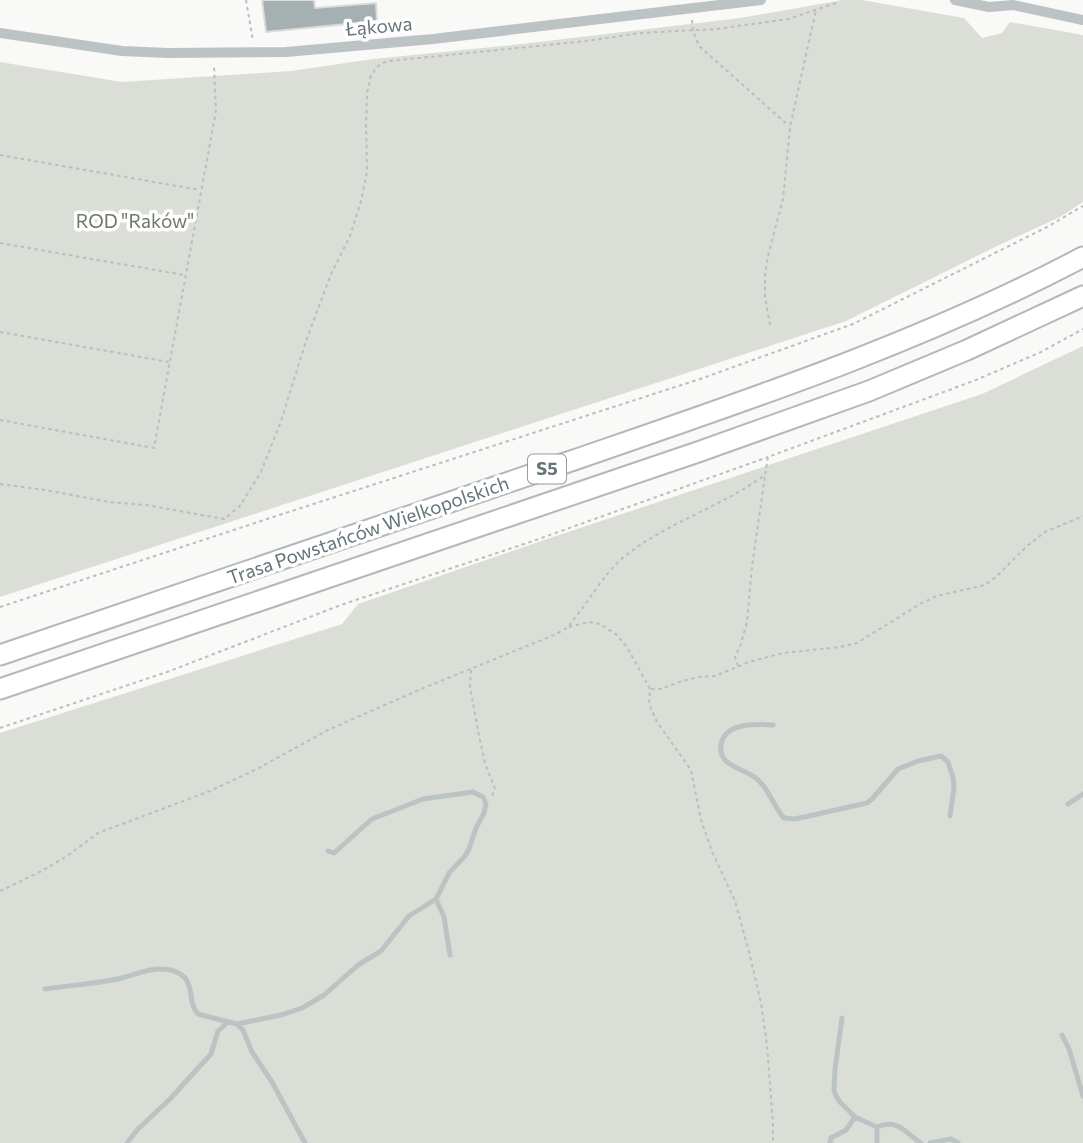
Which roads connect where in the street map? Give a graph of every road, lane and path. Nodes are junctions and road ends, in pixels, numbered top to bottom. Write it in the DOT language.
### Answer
graph roads {
  1 [pos="246,0"];
  2 [pos="761,0"];
  3 [pos="955,0"];
  4 [pos="836,2"];
  5 [pos="690,9"];
  6 [pos="816,10"];
  7 [pos="1083,20"];
  8 [pos="693,31"];
  9 [pos="0,33"];
  10 [pos="255,53"];
  11 [pos="214,75"];
  12 [pos="790,127"];
  13 [pos="0,155"];
  14 [pos="201,190"];
  15 [pos="1083,205"];
  16 [pos="0,243"];
  17 [pos="1083,257"];
  18 [pos="185,275"];
  19 [pos="1083,296"];
  20 [pos="770,325"];
  21 [pos="1083,329"];
  22 [pos="0,332"];
  23 [pos="170,363"];
  24 [pos="0,420"];
  25 [pos="768,457"];
  26 [pos="765,475"];
  27 [pos="0,484"];
  28 [pos="1083,516"];
  29 [pos="0,607"];
  30 [pos="567,628"];
  31 [pos="0,655"];
  32 [pos="738,667"];
  33 [pos="471,669"];
  34 [pos="0,689"];
  35 [pos="650,689"];
  36 [pos="773,725"];
  37 [pos="0,727"];
  38 [pos="1083,794"];
  39 [pos="485,800"];
  40 [pos="1068,804"];
  41 [pos="950,816"];
  42 [pos="328,851"];
  43 [pos="0,891"];
  44 [pos="436,899"];
  45 [pos="450,955"];
  46 [pos="45,989"];
  47 [pos="842,1018"];
  48 [pos="228,1022"];
  49 [pos="237,1024"];
  50 [pos="1062,1035"];
  51 [pos="1083,1096"];
  52 [pos="855,1117"];
  53 [pos="877,1128"];
  54 [pos="127,1143"];
  55 [pos="304,1143"];
  56 [pos="773,1143"];
  57 [pos="830,1143"];
  58 [pos="877,1143"];
  59 [pos="921,1143"];
  60 [pos="930,1143"];
  61 [pos="958,1143"];
  1 -- 10 [label="path"];
  2 -- 5 [label="street, Łąkowa"];
  3 -- 7 [label="street"];
  4 -- 6 [label="path"];
  5 -- 8 [label="path"];
  5 -- 10 [label="street, Łąkowa"];
  6 -- 8 [label="path"];
  6 -- 12 [label="path"];
  8 -- 12 [label="path"];
  8 -- 27 [label="path"];
  9 -- 10 [label="street, Łąkowa"];
  11 -- 14 [label="path"];
  12 -- 20 [label="path"];
  13 -- 14 [label="path"];
  14 -- 18 [label="path"];
  15 -- 29 [label="path"];
  16 -- 18 [label="path"];
  17 -- 31 [label="highway, Trasa Powstańców Wielkopolskich / S5"];
  18 -- 23 [label="path"];
  19 -- 34 [label="highway, Trasa Powstańców Wielkopolskich / S5"];
  21 -- 25 [label="path"];
  22 -- 23 [label="path"];
  23 -- 24 [label="path"];
  25 -- 26 [label="path"];
  25 -- 37 [label="path"];
  26 -- 30 [label="path"];
  26 -- 32 [label="path"];
  28 -- 32 [label="path"];
  30 -- 33 [label="path"];
  30 -- 35 [label="path"];
  32 -- 35 [label="path"];
  33 -- 39 [label="path"];
  33 -- 43 [label="path"];
  35 -- 56 [label="path"];
  36 -- 41 [label="lane"];
  38 -- 40 [label="lane"];
  39 -- 42 [label="lane"];
  39 -- 44 [label="lane"];
  44 -- 45 [label="lane"];
  44 -- 49 [label="lane"];
  46 -- 48 [label="lane"];
  47 -- 52 [label="lane"];
  48 -- 49 [label="lane"];
  48 -- 54 [label="lane"];
  49 -- 55 [label="lane"];
  50 -- 51 [label="lane"];
  52 -- 53 [label="lane"];
  52 -- 57 [label="lane"];
  53 -- 58 [label="lane"];
  53 -- 59 [label="lane"];
  60 -- 61 [label="lane"];
}
